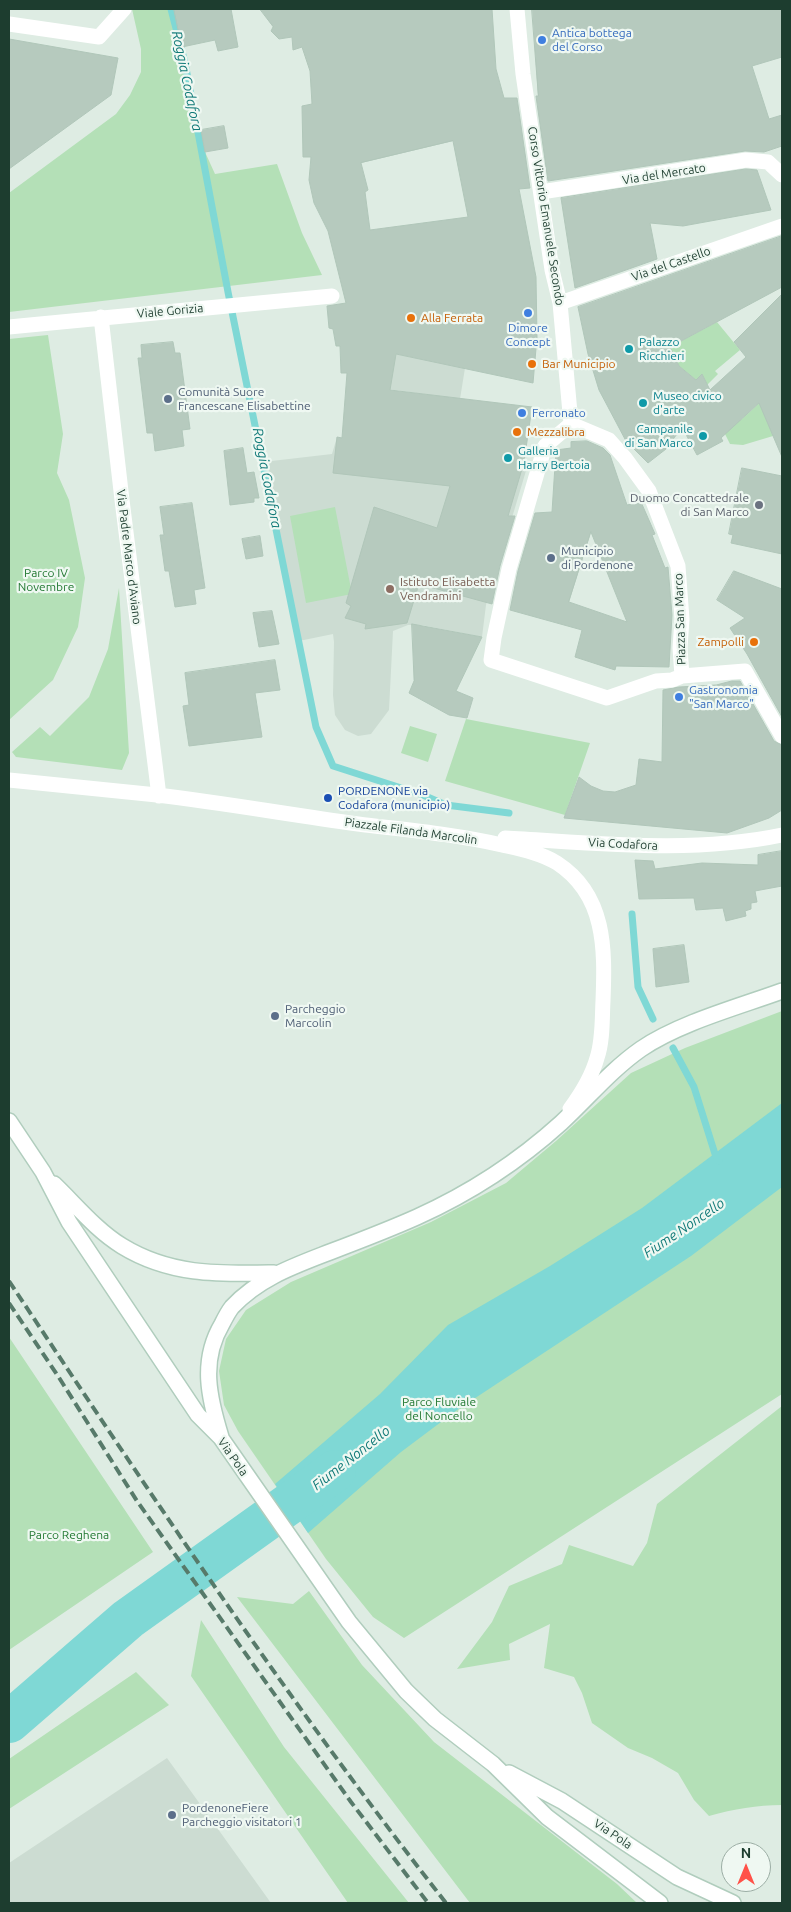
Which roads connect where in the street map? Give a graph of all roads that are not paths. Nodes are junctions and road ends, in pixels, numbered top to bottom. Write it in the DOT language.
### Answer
graph roads {
  1 [pos="124,9"];
  2 [pos="517,9"];
  3 [pos="9,24"];
  4 [pos="782,175"];
  5 [pos="542,192"];
  6 [pos="782,226"];
  7 [pos="332,296"];
  8 [pos="560,301"];
  9 [pos="101,317"];
  10 [pos="9,327"];
  11 [pos="571,424"];
  12 [pos="682,676"];
  13 [pos="782,736"];
  14 [pos="9,780"];
  15 [pos="159,796"];
  16 [pos="782,835"];
  17 [pos="462,836"];
  18 [pos="782,991"];
  19 [pos="9,1121"];
  20 [pos="561,1123"];
  21 [pos="43,1172"];
  22 [pos="278,1273"];
  23 [pos="221,1438"];
  24 [pos="492,1764"];
  25 [pos="660,1903"];
  26 [pos="733,1903"];
  1 -- 3 [label="street"];
  2 -- 5 [label="street, Corso Vittorio Emanuele Secondo"];
  4 -- 5 [label="street, Via del Mercato"];
  5 -- 8 [label="street, Corso Vittorio Emanuele Secondo"];
  6 -- 8 [label="street, Via del Castello"];
  7 -- 9 [label="street, Viale Gorizia"];
  8 -- 11 [label="street, Corso Vittorio Emanuele Secondo"];
  9 -- 10 [label="street, Viale Gorizia"];
  9 -- 15 [label="street, Via Padre Marco d'Aviano"];
  11 -- 12 [label="street, Piazza San Marco"];
  11 -- 12 [label="street"];
  12 -- 13 [label="street, Piazza San Marco"];
  14 -- 15 [label="street, Piazzale Filanda Marcolin"];
  15 -- 17 [label="street, Piazzale Filanda Marcolin"];
  16 -- 17 [label="street, Via Codafora"];
  17 -- 20 [label="street, Piazzale Filanda Marcolin"];
  18 -- 20 [label="street"];
  19 -- 21 [label="street, Via Pola"];
  20 -- 22 [label="street"];
  21 -- 22 [label="street"];
  21 -- 23 [label="street, Via Pola"];
  22 -- 23 [label="street"];
  23 -- 24 [label="street, Via Pola"];
  24 -- 25 [label="street, Via Pola"];
  24 -- 26 [label="street, Via Pola"];
}
